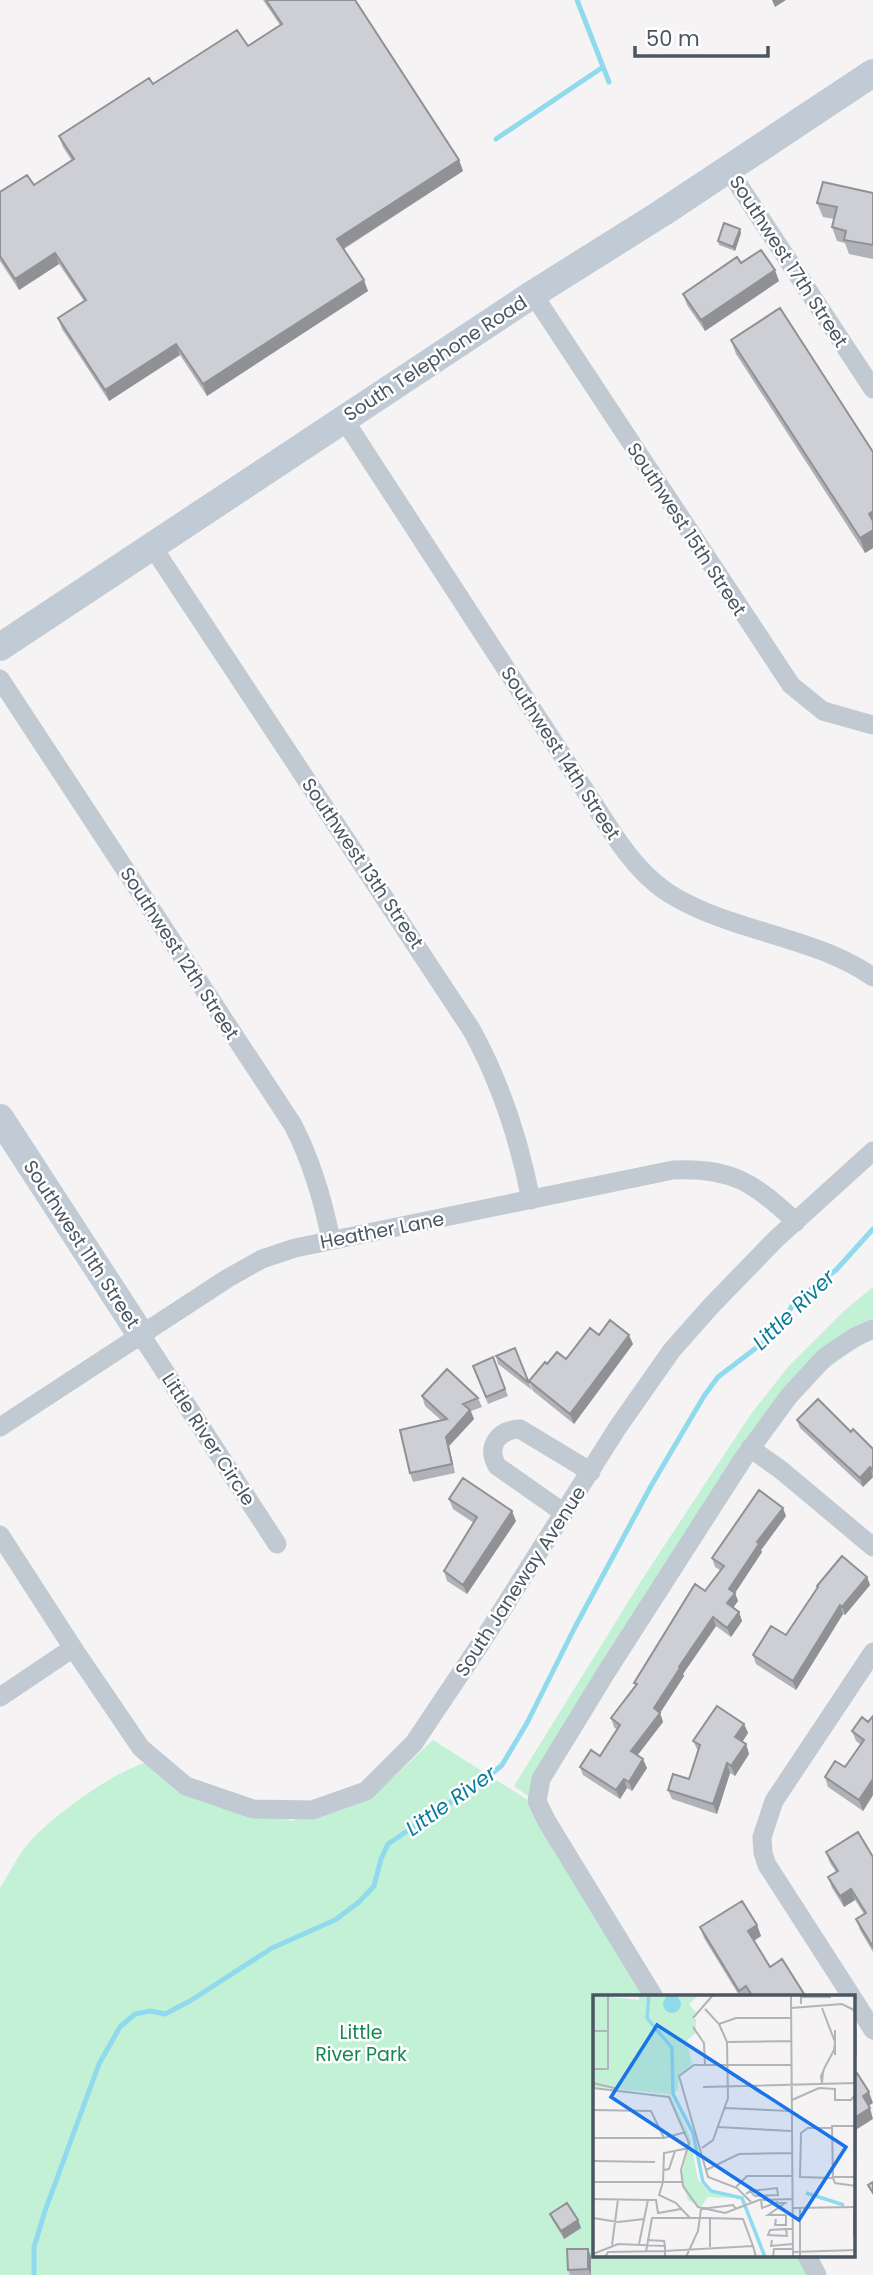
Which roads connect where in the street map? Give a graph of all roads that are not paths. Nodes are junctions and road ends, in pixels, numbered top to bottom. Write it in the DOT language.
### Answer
graph roads {
  1 [pos="873,73"];
  2 [pos="728,169"];
  3 [pos="533,294"];
  4 [pos="873,388"];
  5 [pos="343,418"];
  6 [pos="152,546"];
  7 [pos="0,646"];
  8 [pos="0,679"];
  9 [pos="873,725"];
  10 [pos="873,977"];
  11 [pos="0,1118"];
  12 [pos="873,1152"];
  13 [pos="531,1200"];
  14 [pos="796,1222"];
  15 [pos="331,1240"];
  16 [pos="869,1331"];
  17 [pos="141,1335"];
  18 [pos="0,1427"];
  19 [pos="750,1448"];
  20 [pos="591,1472"];
  21 [pos="564,1513"];
  22 [pos="0,1535"];
  23 [pos="277,1544"];
  24 [pos="873,1547"];
  25 [pos="73,1648"];
  26 [pos="873,1652"];
  27 [pos="0,1697"];
  28 [pos="653,1995"];
  29 [pos="851,1995"];
  30 [pos="856,2003"];
  31 [pos="873,2030"];
  32 [pos="808,2258"];
  33 [pos="817,2275"];
  1 -- 2 [label="main road, South Telephone Road"];
  2 -- 3 [label="main road, South Telephone Road"];
  2 -- 4 [label="street, Southwest 17th Street"];
  3 -- 5 [label="main road, South Telephone Road"];
  3 -- 9 [label="street, Southwest 15th Street"];
  5 -- 6 [label="main road, South Telephone Road"];
  5 -- 10 [label="street, Southwest 14th Street"];
  6 -- 7 [label="main road, South Telephone Road"];
  6 -- 13 [label="street, Southwest 13th Street"];
  8 -- 15 [label="street, Southwest 12th Street"];
  11 -- 17 [label="main road, Southwest 11th Street"];
  12 -- 14 [label="street, South Janeway Avenue"];
  13 -- 14 [label="street, Heather Lane"];
  13 -- 15 [label="street, Heather Lane"];
  14 -- 20 [label="street, South Janeway Avenue"];
  15 -- 17 [label="street, Heather Lane"];
  16 -- 19 [label="street"];
  17 -- 18 [label="street, Heather Lane"];
  17 -- 23 [label="street, Little River Circle"];
  19 -- 24 [label="street"];
  19 -- 28 [label="street"];
  20 -- 21 [label="street, South Janeway Avenue"];
  20 -- 21 [label="street"];
  21 -- 25 [label="street, South Janeway Avenue"];
  22 -- 25 [label="street, South Janeway Avenue"];
  25 -- 27 [label="street"];
  26 -- 29 [label="street"];
  30 -- 31 [label="street"];
  32 -- 33 [label="street"];
}
